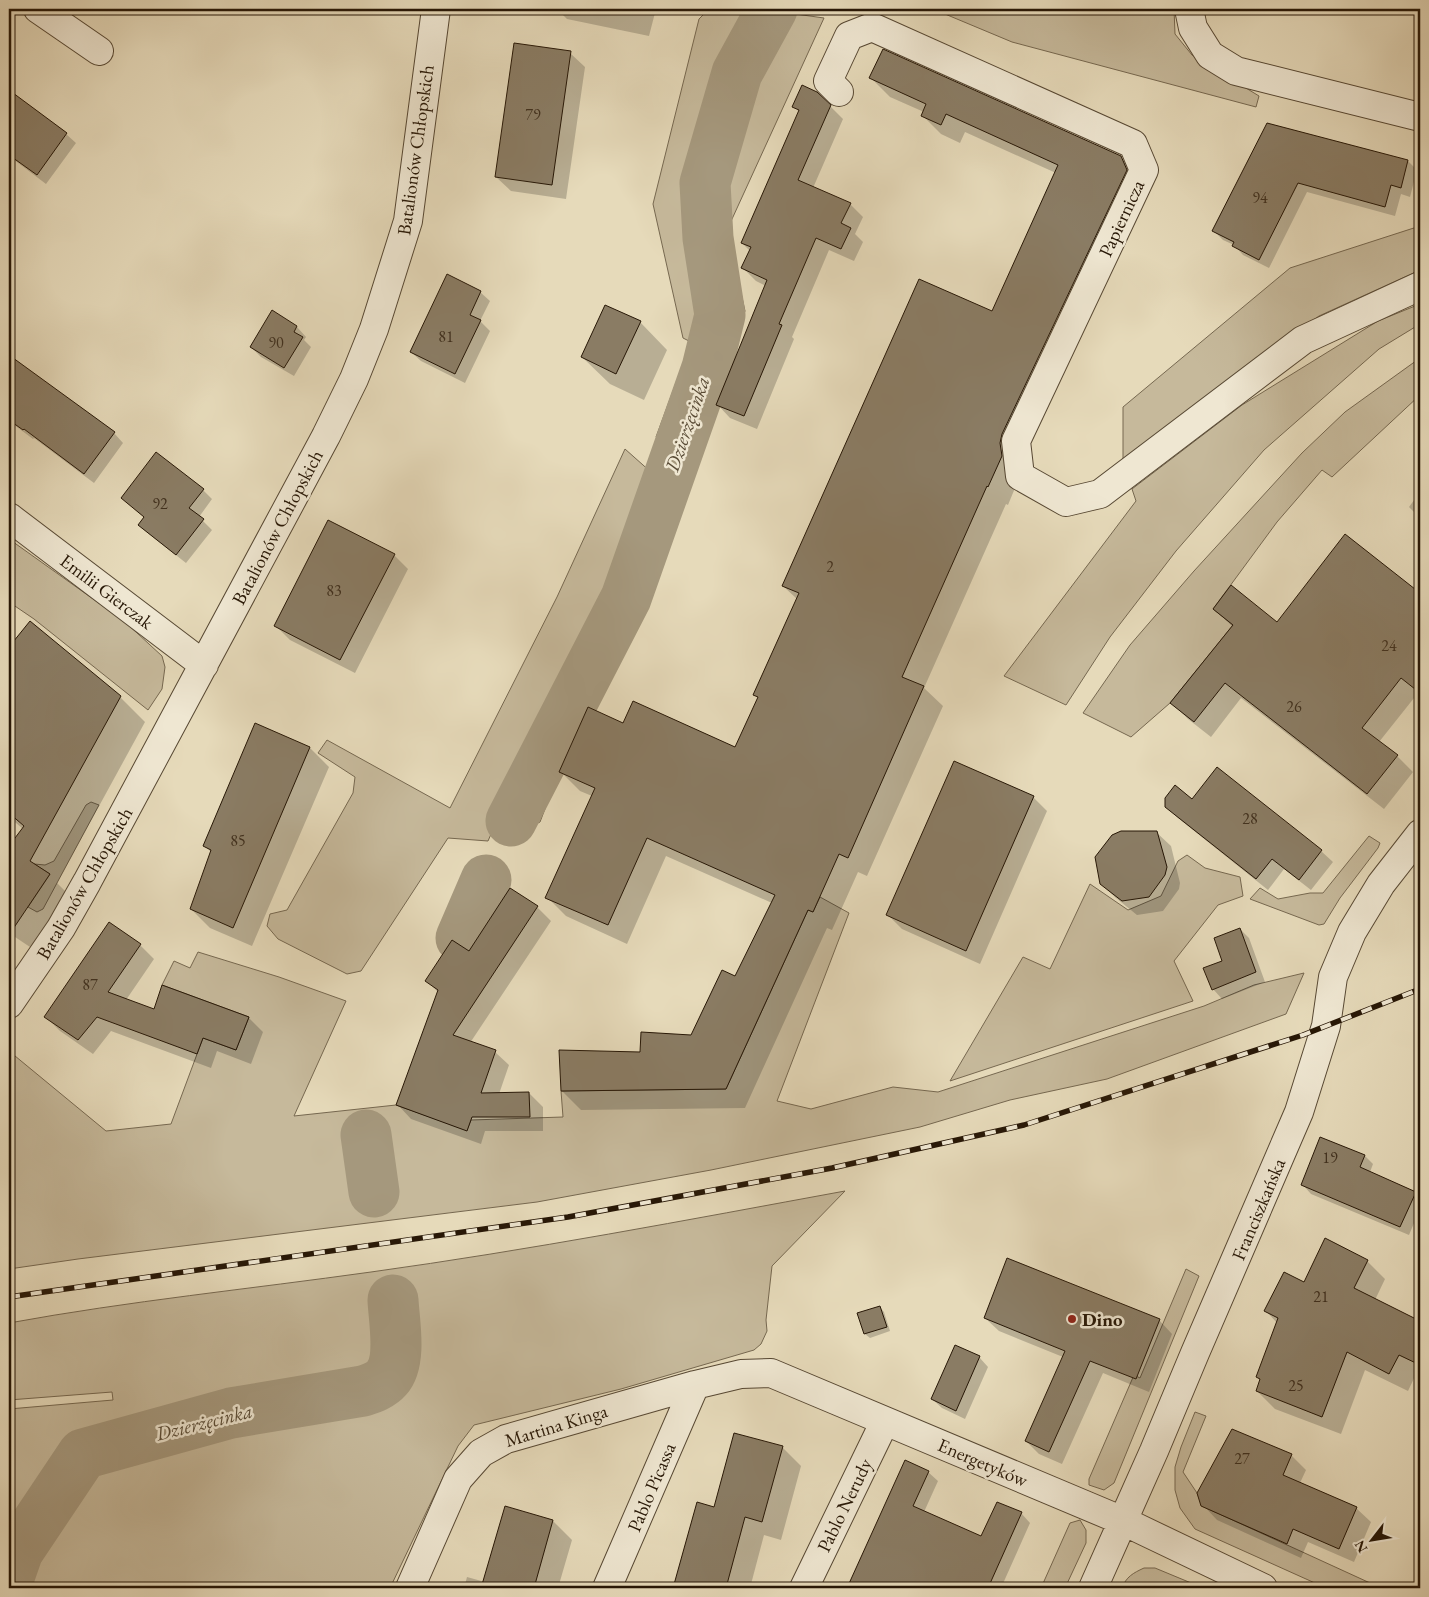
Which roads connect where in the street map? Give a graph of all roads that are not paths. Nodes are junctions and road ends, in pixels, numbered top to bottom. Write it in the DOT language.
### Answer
graph roads {
  1 [pos="38,9"];
  2 [pos="436,9"];
  3 [pos="1188,9"];
  4 [pos="99,51"];
  5 [pos="839,92"];
  6 [pos="1420,117"];
  7 [pos="1420,286"];
  8 [pos="9,517"];
  9 [pos="204,665"];
  10 [pos="1420,834"];
  11 [pos="9,1004"];
  12 [pos="695,1385"];
  13 [pos="885,1421"];
  14 [pos="1122,1522"];
  15 [pos="410,1588"];
  16 [pos="607,1588"];
  17 [pos="804,1588"];
  18 [pos="1093,1588"];
  19 [pos="1263,1588"];
  1 -- 4 [label="street"];
  2 -- 9 [label="street, Batalionów Chłopskich"];
  3 -- 6 [label="street"];
  5 -- 7 [label="street, Papiernicza"];
  8 -- 9 [label="street, Emilii Gierczak"];
  9 -- 11 [label="street, Batalionów Chłopskich"];
  10 -- 14 [label="street, Franciszkańska"];
  12 -- 13 [label="street, Energetyków"];
  12 -- 15 [label="street, Martina Kinga"];
  12 -- 16 [label="street, Pablo Picassa"];
  13 -- 14 [label="street, Energetyków"];
  13 -- 17 [label="street, Pablo Nerudy"];
  14 -- 18 [label="street, Franciszkańska"];
  14 -- 19 [label="street, Energetyków"];
}
